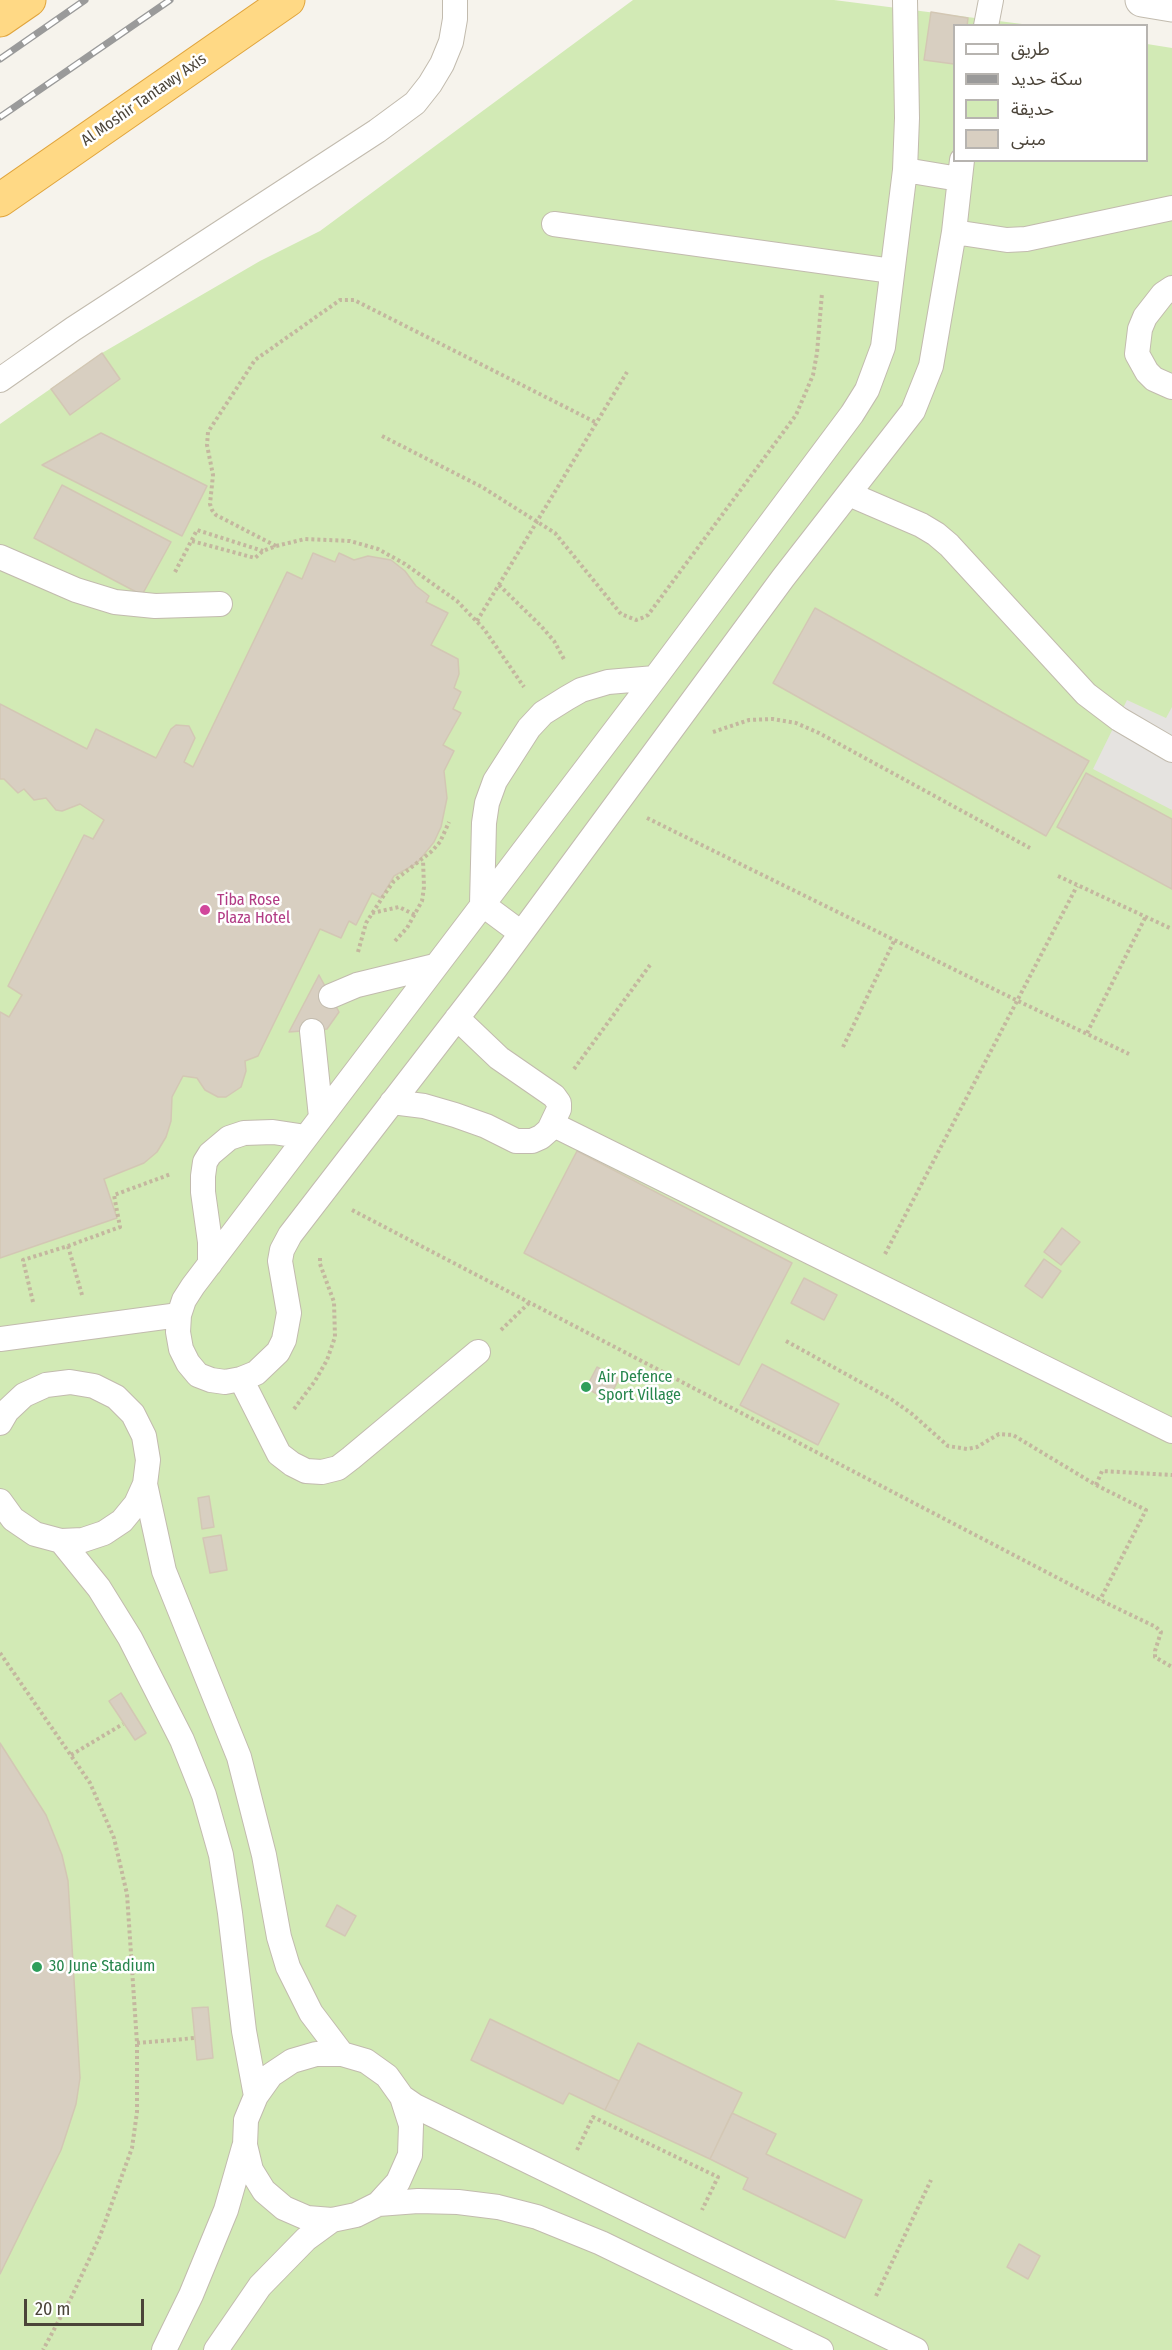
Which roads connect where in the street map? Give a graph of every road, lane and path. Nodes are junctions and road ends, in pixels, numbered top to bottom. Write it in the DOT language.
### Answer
graph roads {
  1 [pos="29,0"];
  2 [pos="288,0"];
  3 [pos="455,0"];
  4 [pos="905,0"];
  5 [pos="992,0"];
  6 [pos="1142,0"];
  7 [pos="1172,4"];
  8 [pos="0,20"];
  9 [pos="986,24"];
  10 [pos="905,170"];
  11 [pos="961,170"];
  12 [pos="0,200"];
  13 [pos="1172,207"];
  14 [pos="554,224"];
  15 [pos="954,232"];
  16 [pos="824,261"];
  17 [pos="892,271"];
  18 [pos="1172,288"];
  19 [pos="627,372"];
  20 [pos="0,380"];
  21 [pos="1172,387"];
  22 [pos="597,423"];
  23 [pos="382,436"];
  24 [pos="849,494"];
  25 [pos="538,521"];
  26 [pos="192,542"];
  27 [pos="276,546"];
  28 [pos="263,551"];
  29 [pos="0,557"];
  30 [pos="499,585"];
  31 [pos="220,604"];
  32 [pos="156,606"];
  33 [pos="477,621"];
  34 [pos="655,678"];
  35 [pos="581,690"];
  36 [pos="543,713"];
  37 [pos="1172,750"];
  38 [pos="653,755"];
  39 [pos="617,803"];
  40 [pos="440,842"];
  41 [pos="1030,848"];
  42 [pos="423,860"];
  43 [pos="1058,876"];
  44 [pos="1077,886"];
  45 [pos="482,904"];
  46 [pos="372,913"];
  47 [pos="416,915"];
  48 [pos="1146,916"];
  49 [pos="1172,929"];
  50 [pos="521,933"];
  51 [pos="895,939"];
  52 [pos="650,965"];
  53 [pos="435,966"];
  54 [pos="358,974"];
  55 [pos="331,996"];
  56 [pos="1016,1000"];
  57 [pos="457,1018"];
  58 [pos="312,1030"];
  59 [pos="1087,1033"];
  60 [pos="843,1047"];
  61 [pos="1129,1054"];
  62 [pos="554,1096"];
  63 [pos="392,1102"];
  64 [pos="321,1117"];
  65 [pos="552,1124"];
  66 [pos="306,1137"];
  67 [pos="205,1162"];
  68 [pos="352,1210"];
  69 [pos="68,1246"];
  70 [pos="210,1264"];
  71 [pos="870,1281"];
  72 [pos="529,1303"];
  73 [pos="179,1315"];
  74 [pos="92,1327"];
  75 [pos="40,1335"];
  76 [pos="0,1339"];
  77 [pos="786,1341"];
  78 [pos="478,1352"];
  79 [pos="242,1379"];
  80 [pos="24,1395"];
  81 [pos="0,1396"];
  82 [pos="0,1423"];
  83 [pos="1172,1431"];
  84 [pos="1172,1475"];
  85 [pos="145,1484"];
  86 [pos="1096,1485"];
  87 [pos="0,1501"];
  88 [pos="62,1541"];
  89 [pos="1100,1600"];
  90 [pos="0,1653"];
  91 [pos="1172,1667"];
  92 [pos="123,1724"];
  93 [pos="71,1755"];
  94 [pos="195,2038"];
  95 [pos="137,2043"];
  96 [pos="342,2054"];
  97 [pos="256,2096"];
  98 [pos="402,2097"];
  99 [pos="245,2145"];
  100 [pos="564,2178"];
  101 [pos="931,2180"];
  102 [pos="378,2204"];
  103 [pos="332,2220"];
  104 [pos="688,2238"];
  105 [pos="862,2324"];
  106 [pos="43,2350"];
  107 [pos="164,2350"];
  108 [pos="216,2350"];
  109 [pos="821,2350"];
  110 [pos="915,2350"];
  1 -- 8 [label="highway"];
  2 -- 12 [label="highway, Al Moshir Tantawy Axis"];
  3 -- 20 [label="lane"];
  4 -- 10 [label="lane"];
  5 -- 9 [label="lane"];
  6 -- 7 [label="street"];
  10 -- 11 [label="lane"];
  10 -- 17 [label="lane"];
  11 -- 15 [label="lane"];
  13 -- 15 [label="lane"];
  14 -- 16 [label="lane"];
  15 -- 24 [label="lane"];
  16 -- 17 [label="lane"];
  16 -- 25 [label="path"];
  17 -- 34 [label="lane"];
  18 -- 21 [label="lane"];
  19 -- 22 [label="path"];
  22 -- 25 [label="path"];
  22 -- 27 [label="path"];
  23 -- 25 [label="path"];
  24 -- 37 [label="lane"];
  24 -- 38 [label="lane"];
  25 -- 30 [label="path"];
  26 -- 28 [label="path"];
  26 -- 28 [label="path"];
  26 -- 32 [label="path"];
  27 -- 28 [label="path"];
  27 -- 33 [label="path"];
  29 -- 32 [label="lane"];
  30 -- 33 [label="path"];
  30 -- 35 [label="path"];
  31 -- 32 [label="lane"];
  33 -- 36 [label="path"];
  34 -- 35 [label="lane"];
  34 -- 45 [label="lane"];
  35 -- 36 [label="lane"];
  36 -- 45 [label="lane"];
  38 -- 39 [label="lane"];
  38 -- 41 [label="path"];
  39 -- 50 [label="lane"];
  39 -- 51 [label="path"];
  40 -- 42 [label="path"];
  42 -- 46 [label="path"];
  42 -- 47 [label="path"];
  43 -- 44 [label="path"];
  44 -- 48 [label="path"];
  44 -- 56 [label="path"];
  45 -- 50 [label="lane"];
  45 -- 53 [label="lane"];
  46 -- 47 [label="path"];
  46 -- 54 [label="path"];
  47 -- 54 [label="path"];
  48 -- 49 [label="path"];
  48 -- 59 [label="path"];
  50 -- 57 [label="lane"];
  51 -- 56 [label="path"];
  51 -- 60 [label="path"];
  52 -- 62 [label="path"];
  53 -- 54 [label="lane"];
  53 -- 64 [label="lane"];
  54 -- 55 [label="lane"];
  56 -- 59 [label="path"];
  56 -- 71 [label="path"];
  57 -- 62 [label="lane"];
  57 -- 63 [label="lane"];
  58 -- 64 [label="lane"];
  59 -- 61 [label="path"];
  62 -- 65 [label="lane"];
  63 -- 65 [label="lane"];
  63 -- 79 [label="lane"];
  64 -- 66 [label="lane"];
  65 -- 71 [label="lane"];
  66 -- 67 [label="lane"];
  66 -- 70 [label="lane"];
  67 -- 69 [label="path"];
  67 -- 70 [label="lane"];
  68 -- 72 [label="path"];
  69 -- 74 [label="path"];
  69 -- 75 [label="path"];
  70 -- 73 [label="lane"];
  71 -- 83 [label="lane"];
  72 -- 78 [label="path"];
  72 -- 89 [label="path"];
  73 -- 74 [label="lane"];
  73 -- 79 [label="lane"];
  74 -- 75 [label="lane"];
  75 -- 76 [label="lane"];
  77 -- 86 [label="path"];
  78 -- 79 [label="lane"];
  80 -- 81 [label="lane"];
  80 -- 82 [label="lane"];
  80 -- 85 [label="lane"];
  84 -- 86 [label="path"];
  85 -- 88 [label="lane"];
  85 -- 96 [label="lane"];
  86 -- 89 [label="path"];
  87 -- 88 [label="lane"];
  88 -- 97 [label="lane"];
  89 -- 91 [label="path"];
  90 -- 93 [label="path"];
  92 -- 93 [label="path"];
  93 -- 95 [label="path"];
  94 -- 95 [label="path"];
  95 -- 106 [label="path"];
  96 -- 97 [label="lane"];
  96 -- 98 [label="lane"];
  97 -- 99 [label="lane"];
  98 -- 100 [label="lane"];
  98 -- 102 [label="lane"];
  99 -- 103 [label="lane"];
  99 -- 107 [label="lane"];
  100 -- 104 [label="lane"];
  100 -- 104 [label="path"];
  101 -- 105 [label="path"];
  102 -- 103 [label="lane"];
  102 -- 109 [label="lane"];
  103 -- 108 [label="lane"];
  104 -- 105 [label="lane"];
  105 -- 110 [label="lane"];
}
